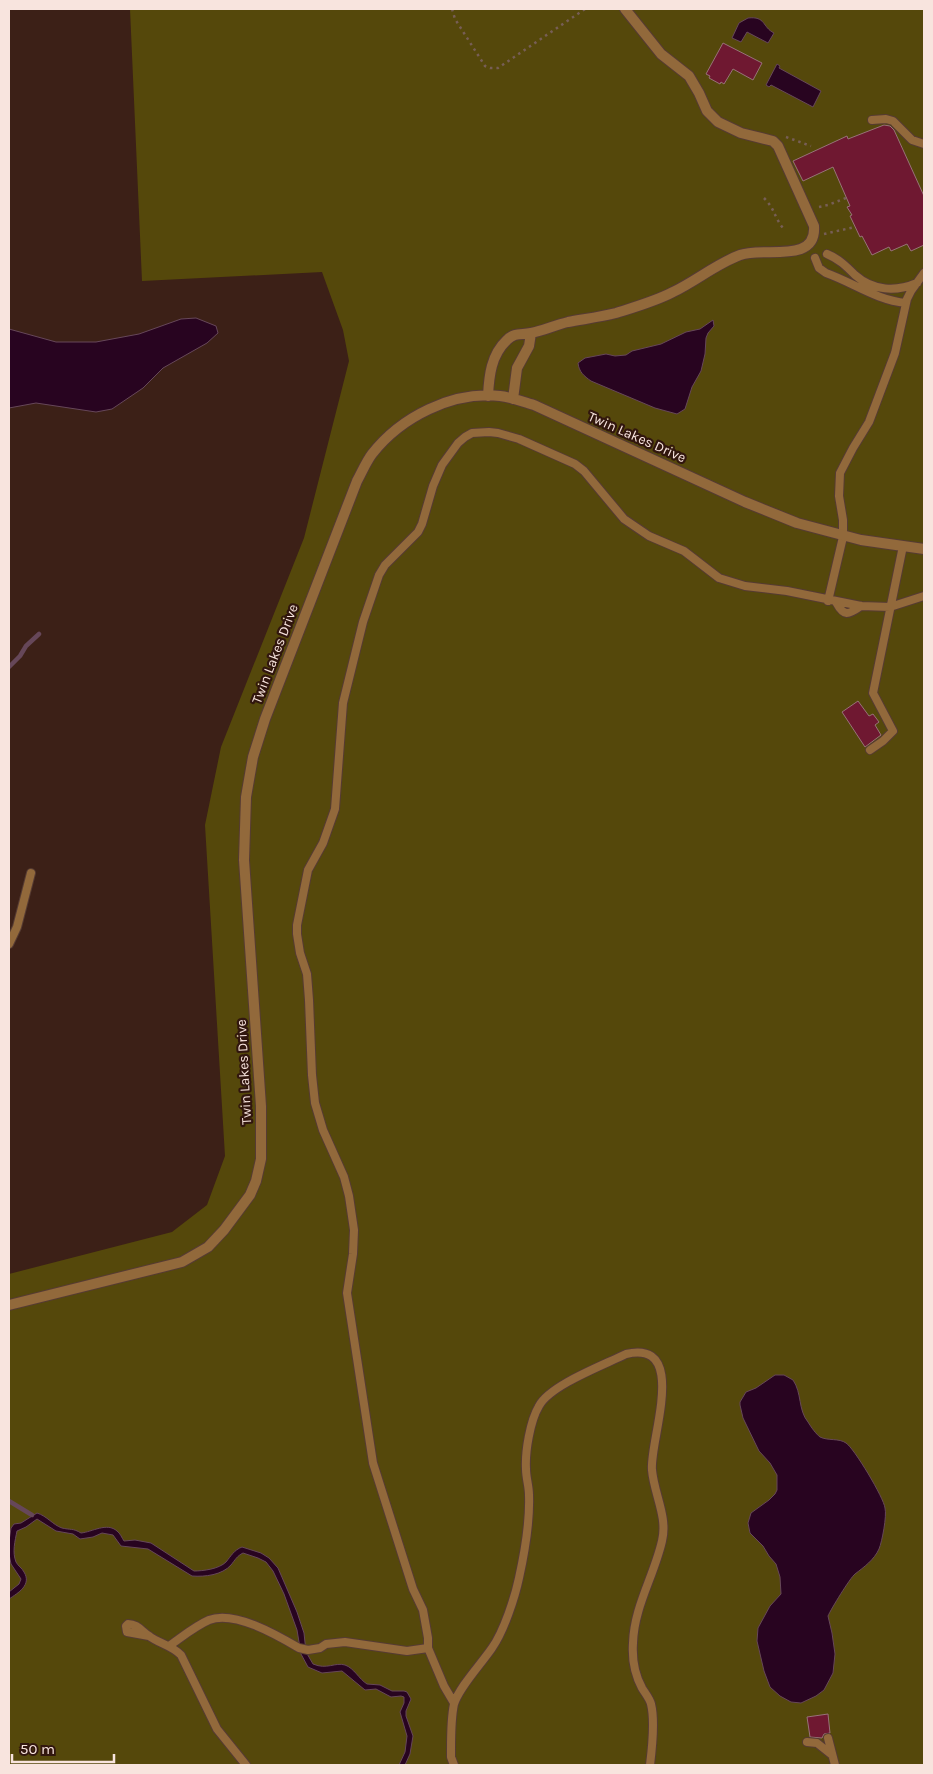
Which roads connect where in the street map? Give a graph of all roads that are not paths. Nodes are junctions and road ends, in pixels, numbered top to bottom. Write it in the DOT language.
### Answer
graph roads {
  1 [pos="625,9"];
  2 [pos="872,120"];
  3 [pos="924,144"];
  4 [pos="827,254"];
  5 [pos="815,258"];
  6 [pos="924,273"];
  7 [pos="924,278"];
  8 [pos="917,283"];
  9 [pos="906,303"];
  10 [pos="531,333"];
  11 [pos="488,396"];
  12 [pos="513,399"];
  13 [pos="843,536"];
  14 [pos="903,546"];
  15 [pos="924,549"];
  16 [pos="924,596"];
  17 [pos="832,602"];
  18 [pos="890,607"];
  19 [pos="870,750"];
  20 [pos="31,873"];
  21 [pos="9,944"];
  22 [pos="9,1305"];
  23 [pos="149,1636"];
  24 [pos="169,1646"];
  25 [pos="428,1648"];
  26 [pos="454,1704"];
  27 [pos="828,1738"];
  28 [pos="807,1742"];
  29 [pos="832,1755"];
  30 [pos="246,1765"];
  31 [pos="454,1765"];
  32 [pos="650,1765"];
  33 [pos="835,1765"];
  1 -- 10 [label="street"];
  2 -- 3 [label="lane"];
  4 -- 8 [label="lane"];
  5 -- 9 [label="lane"];
  6 -- 8 [label="lane"];
  7 -- 8 [label="lane"];
  8 -- 9 [label="lane"];
  9 -- 13 [label="lane"];
  10 -- 11 [label="street"];
  10 -- 12 [label="street"];
  11 -- 12 [label="street, Twin Lakes Drive"];
  11 -- 22 [label="street, Twin Lakes Drive"];
  12 -- 13 [label="street, Twin Lakes Drive"];
  13 -- 14 [label="street, Twin Lakes Drive"];
  13 -- 17 [label="lane"];
  14 -- 15 [label="street, Twin Lakes Drive"];
  14 -- 18 [label="lane"];
  16 -- 18 [label="lane"];
  17 -- 18 [label="lane"];
  17 -- 25 [label="lane"];
  18 -- 19 [label="lane"];
  20 -- 21 [label="lane"];
  23 -- 24 [label="lane"];
  24 -- 25 [label="lane"];
  24 -- 30 [label="lane"];
  25 -- 26 [label="lane"];
  26 -- 31 [label="lane"];
  26 -- 32 [label="lane"];
  27 -- 29 [label="lane"];
  28 -- 29 [label="lane"];
  29 -- 33 [label="lane"];
}
